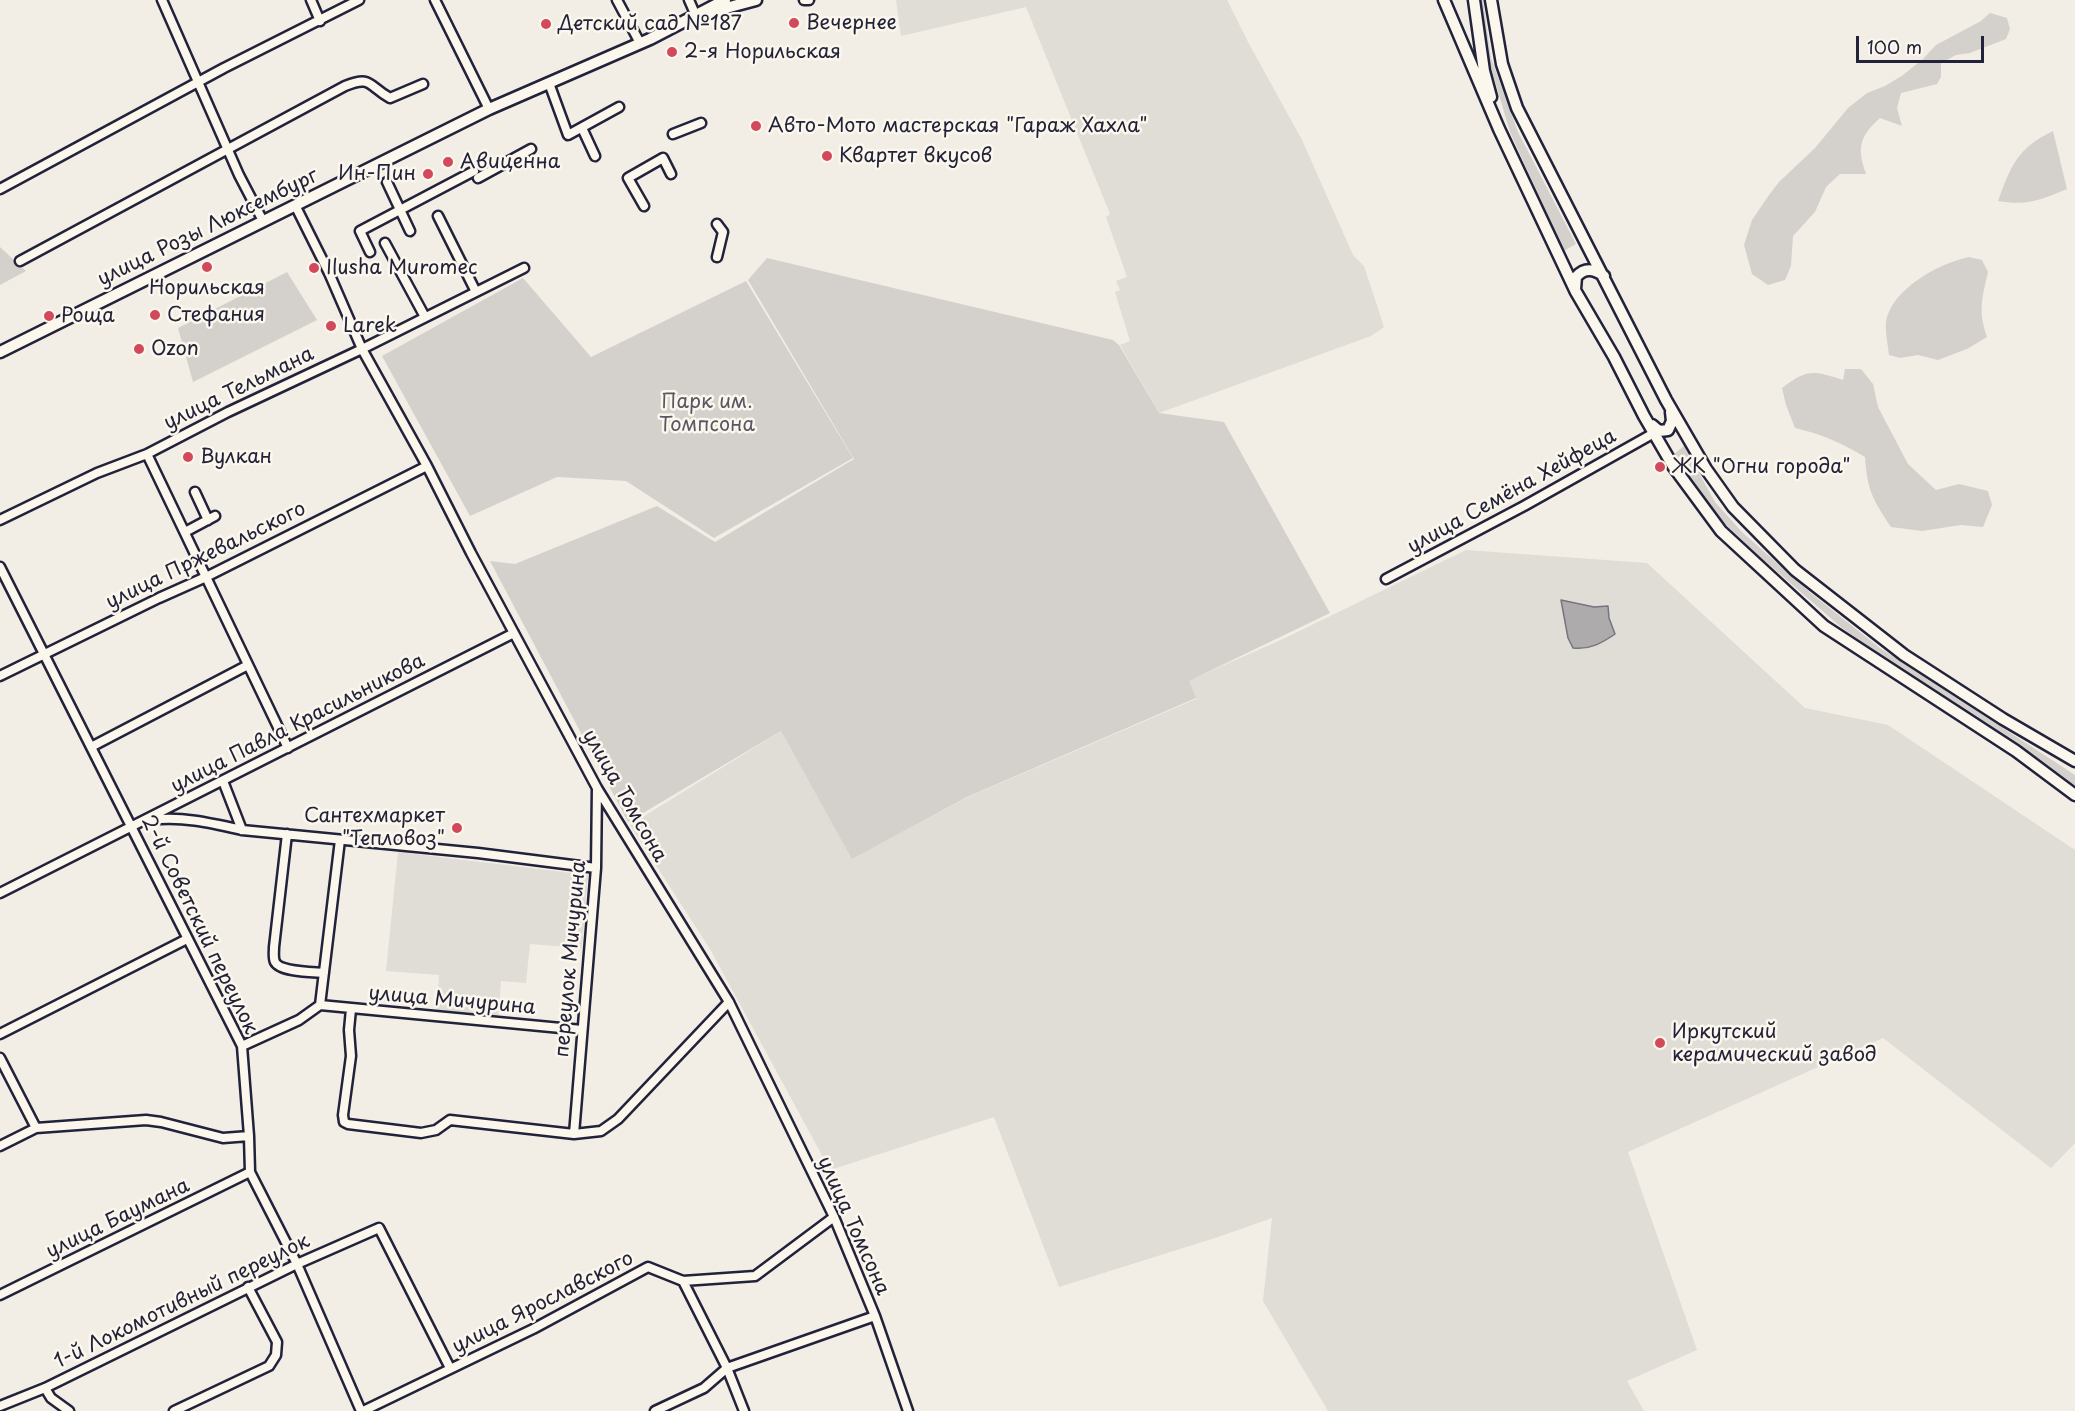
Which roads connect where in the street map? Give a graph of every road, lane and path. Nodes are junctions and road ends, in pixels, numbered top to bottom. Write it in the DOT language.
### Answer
graph roads {
  1 [pos="162,0"];
  2 [pos="311,0"];
  3 [pos="359,0"];
  4 [pos="435,0"];
  5 [pos="617,0"];
  6 [pos="689,0"];
  7 [pos="725,0"];
  8 [pos="756,0"];
  9 [pos="804,0"];
  10 [pos="810,0"];
  11 [pos="1444,0"];
  12 [pos="1474,0"];
  13 [pos="1491,0"];
  14 [pos="696,16"];
  15 [pos="320,21"];
  16 [pos="640,43"];
  17 [pos="198,82"];
  18 [pos="549,83"];
  19 [pos="423,84"];
  20 [pos="620,107"];
  21 [pos="489,109"];
  22 [pos="701,123"];
  23 [pos="582,128"];
  24 [pos="1498,129"];
  25 [pos="673,134"];
  26 [pos="228,149"];
  27 [pos="531,149"];
  28 [pos="595,156"];
  29 [pos="671,174"];
  30 [pos="387,183"];
  31 [pos="0,189"];
  32 [pos="295,205"];
  33 [pos="644,206"];
  34 [pos="400,210"];
  35 [pos="438,216"];
  36 [pos="263,221"];
  37 [pos="717,224"];
  38 [pos="410,231"];
  39 [pos="386,243"];
  40 [pos="370,252"];
  41 [pos="717,257"];
  42 [pos="20,261"];
  43 [pos="524,268"];
  44 [pos="1605,277"];
  45 [pos="476,292"];
  46 [pos="1576,292"];
  47 [pos="425,317"];
  48 [pos="362,349"];
  49 [pos="0,352"];
  50 [pos="1666,400"];
  51 [pos="1644,416"];
  52 [pos="1654,433"];
  53 [pos="147,454"];
  54 [pos="427,466"];
  55 [pos="195,492"];
  56 [pos="0,520"];
  57 [pos="185,532"];
  58 [pos="0,567"];
  59 [pos="206,577"];
  60 [pos="1386,579"];
  61 [pos="514,633"];
  62 [pos="43,654"];
  63 [pos="248,665"];
  64 [pos="0,676"];
  65 [pos="91,747"];
  66 [pos="288,748"];
  67 [pos="2075,761"];
  68 [pos="223,781"];
  69 [pos="597,788"];
  70 [pos="2075,795"];
  71 [pos="144,820"];
  72 [pos="132,827"];
  73 [pos="242,830"];
  74 [pos="287,834"];
  75 [pos="340,840"];
  76 [pos="596,868"];
  77 [pos="0,893"];
  78 [pos="188,939"];
  79 [pos="324,973"];
  80 [pos="729,1002"];
  81 [pos="320,1005"];
  82 [pos="351,1008"];
  83 [pos="582,1030"];
  84 [pos="0,1034"];
  85 [pos="242,1046"];
  86 [pos="0,1058"];
  87 [pos="36,1128"];
  88 [pos="574,1134"];
  89 [pos="249,1136"];
  90 [pos="0,1146"];
  91 [pos="250,1172"];
  92 [pos="834,1217"];
  93 [pos="297,1264"];
  94 [pos="683,1281"];
  95 [pos="248,1287"];
  96 [pos="0,1295"];
  97 [pos="875,1316"];
  98 [pos="450,1368"];
  99 [pos="727,1368"];
  100 [pos="45,1388"];
  101 [pos="0,1406"];
  102 [pos="69,1411"];
  103 [pos="174,1411"];
  104 [pos="362,1411"];
  105 [pos="655,1411"];
  106 [pos="744,1411"];
  107 [pos="908,1411"];
  1 -- 17 [label="street"];
  2 -- 15 [label="street"];
  3 -- 15 [label="street"];
  4 -- 21 [label="street"];
  5 -- 16 [label="street"];
  6 -- 14 [label="street"];
  7 -- 14 [label="main road, улица Розы Люксембург"];
  8 -- 14 [label="main road"];
  9 -- 10 [label="street"];
  11 -- 24 [label="main road"];
  12 -- 24 [label="main road"];
  13 -- 44 [label="main road"];
  14 -- 16 [label="main road, улица Розы Люксембург"];
  15 -- 17 [label="street"];
  16 -- 18 [label="main road, улица Розы Люксембург"];
  17 -- 26 [label="street"];
  17 -- 31 [label="street"];
  18 -- 21 [label="main road, улица Розы Люксембург"];
  18 -- 23 [label="street"];
  19 -- 26 [label="street"];
  20 -- 23 [label="street"];
  21 -- 32 [label="main road, улица Розы Люксембург"];
  22 -- 25 [label="street"];
  23 -- 28 [label="street"];
  24 -- 46 [label="main road"];
  26 -- 36 [label="street"];
  26 -- 42 [label="street"];
  27 -- 34 [label="street"];
  29 -- 33 [label="street"];
  30 -- 34 [label="street"];
  32 -- 36 [label="main road, улица Розы Люксембург"];
  32 -- 48 [label="street, улица Томсона"];
  34 -- 38 [label="street"];
  34 -- 40 [label="street"];
  35 -- 45 [label="street"];
  36 -- 49 [label="main road, улица Розы Люксембург"];
  37 -- 41 [label="street"];
  39 -- 47 [label="street"];
  43 -- 45 [label="street, улица Тельмана"];
  44 -- 46 [label="main road"];
  44 -- 50 [label="main road"];
  45 -- 47 [label="street, улица Тельмана"];
  46 -- 51 [label="main road"];
  47 -- 48 [label="street, улица Тельмана"];
  48 -- 53 [label="street, улица Тельмана"];
  48 -- 54 [label="street, улица Томсона"];
  50 -- 51 [label="main road"];
  50 -- 67 [label="main road"];
  51 -- 52 [label="main road"];
  52 -- 60 [label="street, улица Семёна Хейфеца"];
  52 -- 70 [label="main road"];
  53 -- 56 [label="street, улица Тельмана"];
  53 -- 57 [label="street"];
  54 -- 59 [label="street, улица Пржевальского"];
  54 -- 61 [label="street, улица Томсона"];
  55 -- 57 [label="street"];
  57 -- 59 [label="street"];
  58 -- 62 [label="street, 2-й Советский переулок"];
  59 -- 62 [label="street, улица Пржевальского"];
  59 -- 63 [label="street"];
  61 -- 66 [label="street, улица Павла Красильникова"];
  61 -- 69 [label="street, улица Томсона"];
  62 -- 64 [label="street, улица Пржевальского"];
  62 -- 65 [label="street, 2-й Советский переулок"];
  63 -- 65 [label="street"];
  63 -- 66 [label="street"];
  65 -- 72 [label="street, 2-й Советский переулок"];
  66 -- 68 [label="street, улица Павла Красильникова"];
  68 -- 71 [label="street, улица Павла Красильникова"];
  68 -- 73 [label="street"];
  69 -- 76 [label="street, переулок Мичурина"];
  69 -- 80 [label="street, улица Томсона"];
  71 -- 72 [label="street, улица Павла Красильникова"];
  71 -- 73 [label="street"];
  72 -- 77 [label="street, улица Павла Красильникова"];
  72 -- 78 [label="street, 2-й Советский переулок"];
  73 -- 74 [label="street"];
  74 -- 75 [label="street"];
  74 -- 79 [label="street"];
  75 -- 76 [label="street"];
  75 -- 79 [label="street"];
  76 -- 83 [label="street, переулок Мичурина"];
  78 -- 84 [label="street"];
  78 -- 85 [label="street, 2-й Советский переулок"];
  79 -- 81 [label="street"];
  80 -- 88 [label="street"];
  80 -- 92 [label="street, улица Томсона"];
  81 -- 82 [label="street, улица Мичурина"];
  81 -- 85 [label="street"];
  82 -- 83 [label="street, улица Мичурина"];
  82 -- 88 [label="street"];
  83 -- 88 [label="street, переулок Мичурина"];
  85 -- 89 [label="street, 2-й Советский переулок"];
  86 -- 87 [label="street"];
  87 -- 89 [label="street"];
  87 -- 90 [label="street"];
  89 -- 91 [label="street, 2-й Советский переулок"];
  91 -- 93 [label="street, 2-й Советский переулок"];
  91 -- 96 [label="street, улица Баумана"];
  92 -- 94 [label="street, улица Ярославского"];
  92 -- 97 [label="street, улица Томсона"];
  93 -- 95 [label="street, 1-й Локомотивный переулок"];
  93 -- 98 [label="street, 1-й Локомотивный переулок"];
  93 -- 104 [label="street, 2-й Советский переулок"];
  94 -- 98 [label="street, улица Ярославского"];
  94 -- 99 [label="street"];
  95 -- 100 [label="street, 1-й Локомотивный переулок"];
  95 -- 103 [label="street"];
  97 -- 99 [label="street"];
  97 -- 107 [label="street, улица Томсона"];
  98 -- 104 [label="street, улица Ярославского"];
  99 -- 105 [label="street"];
  99 -- 106 [label="street"];
  100 -- 101 [label="street, 1-й Локомотивный переулок"];
  100 -- 102 [label="street"];
}
